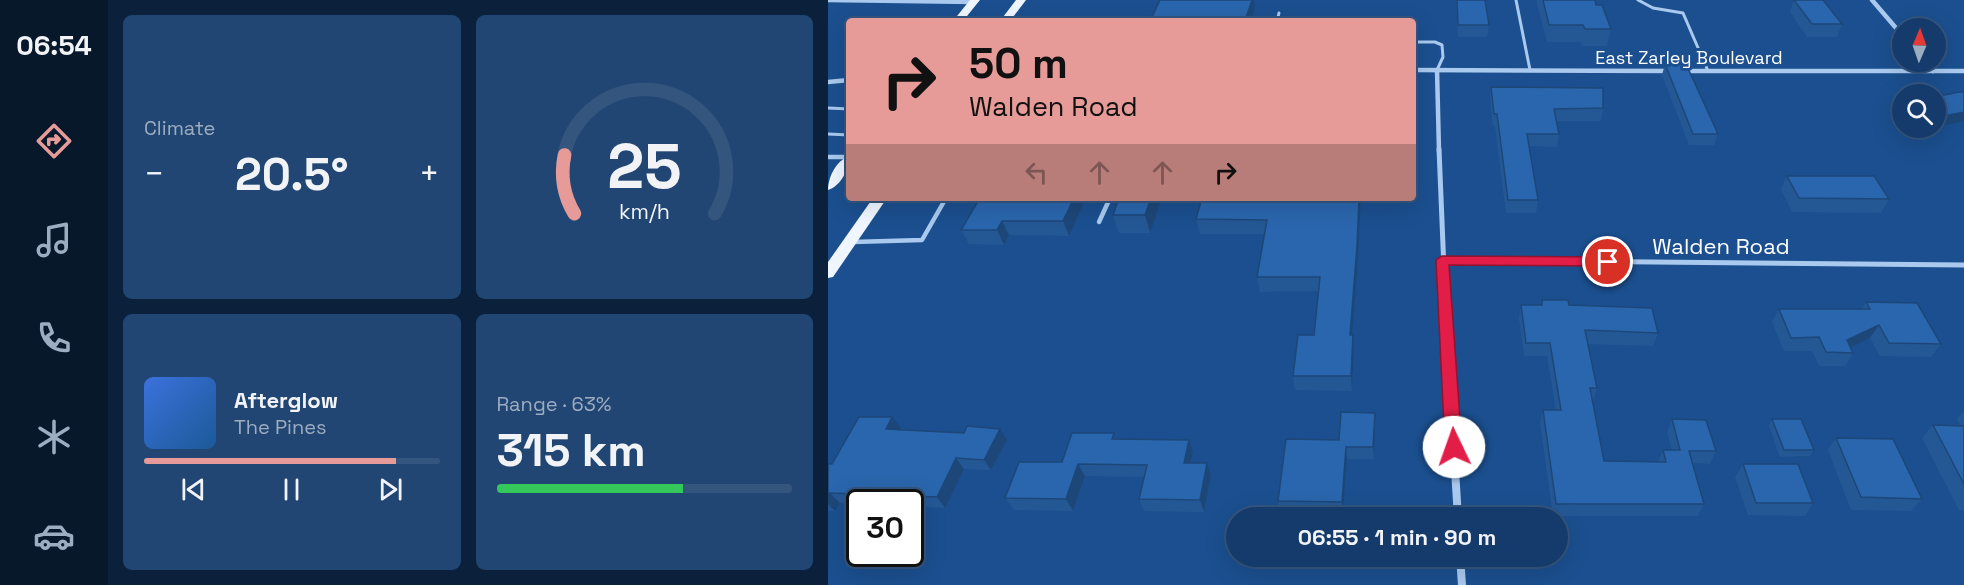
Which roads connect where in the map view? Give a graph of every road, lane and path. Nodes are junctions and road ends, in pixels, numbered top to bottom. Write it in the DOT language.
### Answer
graph roads {
  1 [pos="828,0"];
  2 [pos="1021,0"];
  3 [pos="1516,0"];
  4 [pos="1638,0"];
  5 [pos="1872,0"];
  6 [pos="974,1"];
  7 [pos="1279,13"];
  8 [pos="960,18"];
  9 [pos="1007,18"];
  10 [pos="1278,18"];
  11 [pos="1892,23"];
  12 [pos="1416,42"];
  13 [pos="1416,70"];
  14 [pos="1437,70"];
  15 [pos="1530,70"];
  16 [pos="1708,71"];
  17 [pos="1892,71"];
  18 [pos="1946,71"];
  19 [pos="1964,71"];
  20 [pos="846,80"];
  21 [pos="829,82"];
  22 [pos="828,108"];
  23 [pos="846,109"];
  24 [pos="828,134"];
  25 [pos="846,135"];
  26 [pos="828,157"];
  27 [pos="846,158"];
  28 [pos="846,162"];
  29 [pos="828,186"];
  30 [pos="878,201"];
  31 [pos="944,201"];
  32 [pos="1109,201"];
  33 [pos="1099,222"];
  34 [pos="850,242"];
  35 [pos="1442,260"];
  36 [pos="1964,265"];
  37 [pos="828,273"];
  38 [pos="1457,507"];
  39 [pos="1461,567"];
  40 [pos="1462,585"];
  1 -- 6 [label="street"];
  2 -- 9 [label="main road"];
  3 -- 15 [label="lane"];
  4 -- 16 [label="lane"];
  5 -- 11 [label="street"];
  6 -- 8 [label="main road"];
  7 -- 10 [label="lane"];
  12 -- 14 [label="lane"];
  13 -- 14 [label="street, East Zarley Boulevard"];
  14 -- 15 [label="street, East Zarley Boulevard"];
  14 -- 35 [label="street"];
  15 -- 16 [label="street, East Zarley Boulevard"];
  16 -- 17 [label="street, East Zarley Boulevard"];
  18 -- 19 [label="street, East Zarley Boulevard"];
  20 -- 21 [label="street"];
  22 -- 23 [label="lane"];
  24 -- 25 [label="lane"];
  26 -- 27 [label="lane"];
  28 -- 29 [label="main road"];
  30 -- 34 [label="main road"];
  31 -- 34 [label="lane"];
  32 -- 33 [label="lane"];
  34 -- 37 [label="main road"];
  35 -- 36 [label="street, Walden Road"];
  35 -- 38 [label="street"];
  39 -- 40 [label="street"];
}
